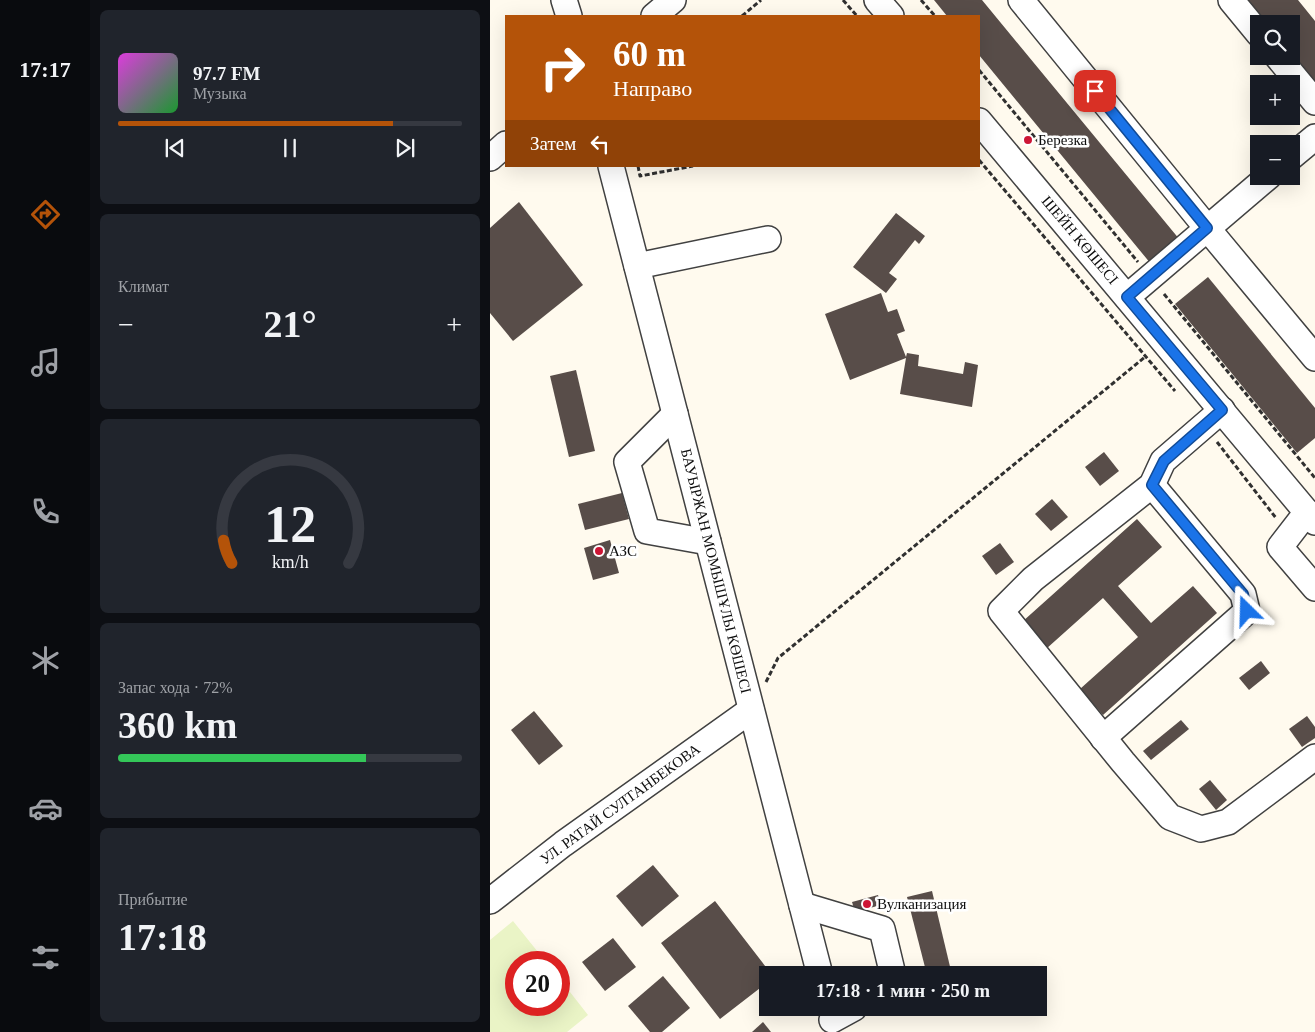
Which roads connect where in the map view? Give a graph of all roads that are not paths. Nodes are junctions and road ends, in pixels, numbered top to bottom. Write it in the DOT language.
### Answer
graph roads {
  1 [pos="564,0"];
  2 [pos="673,0"];
  3 [pos="878,0"];
  4 [pos="1021,0"];
  5 [pos="1231,0"];
  6 [pos="569,15"];
  7 [pos="655,15"];
  8 [pos="890,15"];
  9 [pos="1250,23"];
  10 [pos="1284,65"];
  11 [pos="1315,102"];
  12 [pos="980,121"];
  13 [pos="1315,137"];
  14 [pos="505,145"];
  15 [pos="1300,150"];
  16 [pos="490,158"];
  17 [pos="611,167"];
  18 [pos="1258,185"];
  19 [pos="1207,228"];
  20 [pos="768,239"];
  21 [pos="637,266"];
  22 [pos="1127,297"];
  23 [pos="1315,358"];
  24 [pos="675,414"];
  25 [pos="1213,418"];
  26 [pos="1152,485"];
  27 [pos="1311,517"];
  28 [pos="708,542"];
  29 [pos="1315,588"];
  30 [pos="752,710"];
  31 [pos="1103,738"];
  32 [pos="1315,756"];
  33 [pos="490,902"];
  34 [pos="802,905"];
  35 [pos="818,966"];
  36 [pos="892,966"];
  1 -- 6 [label="street"];
  2 -- 7 [label="street"];
  3 -- 8 [label="street"];
  4 -- 19 [label="street"];
  5 -- 9 [label="street"];
  10 -- 11 [label="street"];
  12 -- 22 [label="street, ШЕЙН КӨШЕСІ"];
  13 -- 15 [label="street"];
  14 -- 16 [label="street"];
  17 -- 21 [label="street, БАУЫРЖАН МОМЫШҰЛЫ КӨШЕСІ"];
  18 -- 19 [label="street"];
  19 -- 22 [label="street"];
  19 -- 23 [label="street"];
  20 -- 21 [label="street"];
  21 -- 24 [label="street, БАУЫРЖАН МОМЫШҰЛЫ КӨШЕСІ"];
  22 -- 25 [label="street, ШЕЙН КӨШЕСІ"];
  24 -- 28 [label="street, БАУЫРЖАН МОМЫШҰЛЫ КӨШЕСІ"];
  24 -- 28 [label="street"];
  25 -- 26 [label="street"];
  25 -- 27 [label="street, ШЕЙН КӨШЕСІ"];
  26 -- 31 [label="street"];
  26 -- 31 [label="street"];
  27 -- 29 [label="street"];
  28 -- 30 [label="street, БАУЫРЖАН МОМЫШҰЛЫ КӨШЕСІ"];
  30 -- 33 [label="street, УЛ. РАТАЙ СУЛТАНБЕКОВА"];
  30 -- 34 [label="street, БАУЫРЖАН МОМЫШҰЛЫ КӨШЕСІ"];
  31 -- 32 [label="street"];
  34 -- 35 [label="street, БАУЫРЖАН МОМЫШҰЛЫ КӨШЕСІ"];
  34 -- 36 [label="street"];
}
